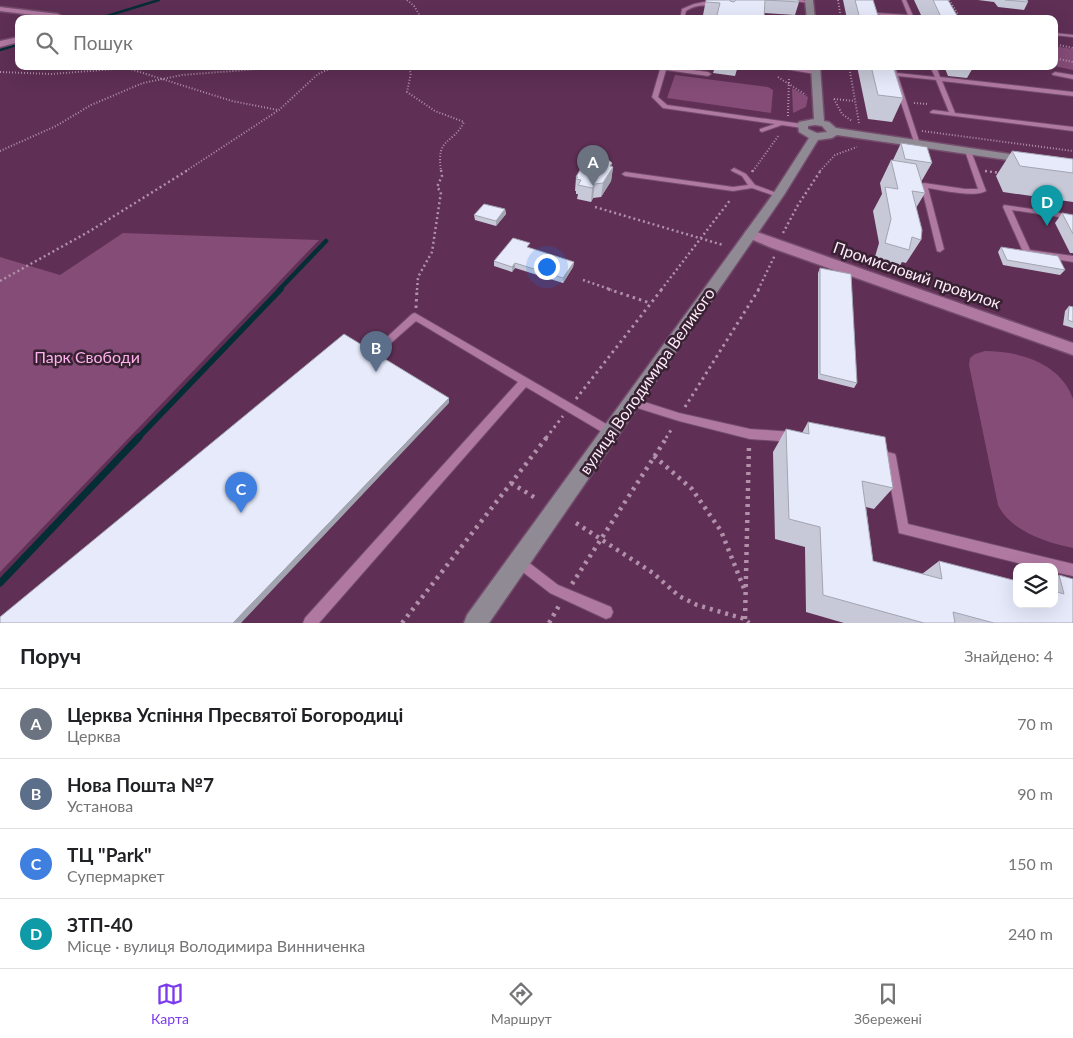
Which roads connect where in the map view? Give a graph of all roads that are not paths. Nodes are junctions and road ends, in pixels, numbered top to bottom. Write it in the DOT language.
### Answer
graph roads {
  1 [pos="789,0"];
  2 [pos="904,0"];
  3 [pos="809,1"];
  4 [pos="724,4"];
  5 [pos="874,7"];
  6 [pos="0,9"];
  7 [pos="41,15"];
  8 [pos="683,15"];
  9 [pos="811,15"];
  10 [pos="876,15"];
  11 [pos="911,15"];
  12 [pos="1058,34"];
  13 [pos="1073,36"];
  14 [pos="15,40"];
  15 [pos="0,44"];
  16 [pos="663,70"];
  17 [pos="683,70"];
  18 [pos="815,70"];
  19 [pos="894,70"];
  20 [pos="935,70"];
  21 [pos="708,74"];
  22 [pos="895,74"];
  23 [pos="1055,74"];
  24 [pos="1073,77"];
  25 [pos="938,79"];
  26 [pos="1073,94"];
  27 [pos="933,112"];
  28 [pos="953,114"];
  29 [pos="786,124"];
  30 [pos="812,128"];
  31 [pos="1073,129"];
  32 [pos="762,130"];
  33 [pos="917,144"];
  34 [pos="968,151"];
  35 [pos="1042,161"];
  36 [pos="734,170"];
  37 [pos="625,174"];
  38 [pos="753,186"];
  39 [pos="778,195"];
  40 [pos="1073,217"];
  41 [pos="751,234"];
  42 [pos="940,249"];
  43 [pos="1073,259"];
  44 [pos="388,340"];
  45 [pos="1073,349"];
  46 [pos="525,381"];
  47 [pos="632,402"];
  48 [pos="611,432"];
  49 [pos="808,440"];
  50 [pos="863,452"];
  51 [pos="518,562"];
  52 [pos="1073,570"];
  53 [pos="606,612"];
  54 [pos="310,623"];
  55 [pos="474,623"];
  1 -- 3 [label="lane"];
  2 -- 11 [label="lane"];
  3 -- 9 [label="street"];
  4 -- 8 [label="lane"];
  5 -- 10 [label="lane"];
  6 -- 7 [label="street"];
  12 -- 13 [label="lane"];
  14 -- 15 [label="street"];
  16 -- 29 [label="lane"];
  17 -- 21 [label="lane"];
  18 -- 30 [label="street"];
  19 -- 22 [label="lane"];
  20 -- 25 [label="lane"];
  22 -- 25 [label="lane"];
  22 -- 33 [label="lane"];
  23 -- 24 [label="lane"];
  25 -- 26 [label="lane"];
  25 -- 28 [label="lane"];
  27 -- 28 [label="lane"];
  28 -- 31 [label="lane"];
  29 -- 30 [label="lane"];
  29 -- 32 [label="lane"];
  30 -- 33 [label="street"];
  30 -- 39 [label="street, вулиця Володимира Великого"];
  33 -- 34 [label="street"];
  34 -- 35 [label="street"];
  34 -- 42 [label="lane"];
  36 -- 38 [label="lane"];
  37 -- 38 [label="lane"];
  38 -- 39 [label="lane"];
  39 -- 41 [label="street, вулиця Володимира Великого"];
  40 -- 43 [label="lane"];
  41 -- 45 [label="street, Промисловий провулок"];
  41 -- 47 [label="street, вулиця Володимира Великого"];
  44 -- 46 [label="lane"];
  46 -- 48 [label="lane"];
  46 -- 54 [label="lane"];
  47 -- 48 [label="street, вулиця Володимира Великого"];
  47 -- 49 [label="lane"];
  48 -- 51 [label="street, вулиця Володимира Великого"];
  50 -- 52 [label="lane"];
  51 -- 53 [label="lane"];
  51 -- 55 [label="street, вулиця Володимира Великого"];
}
